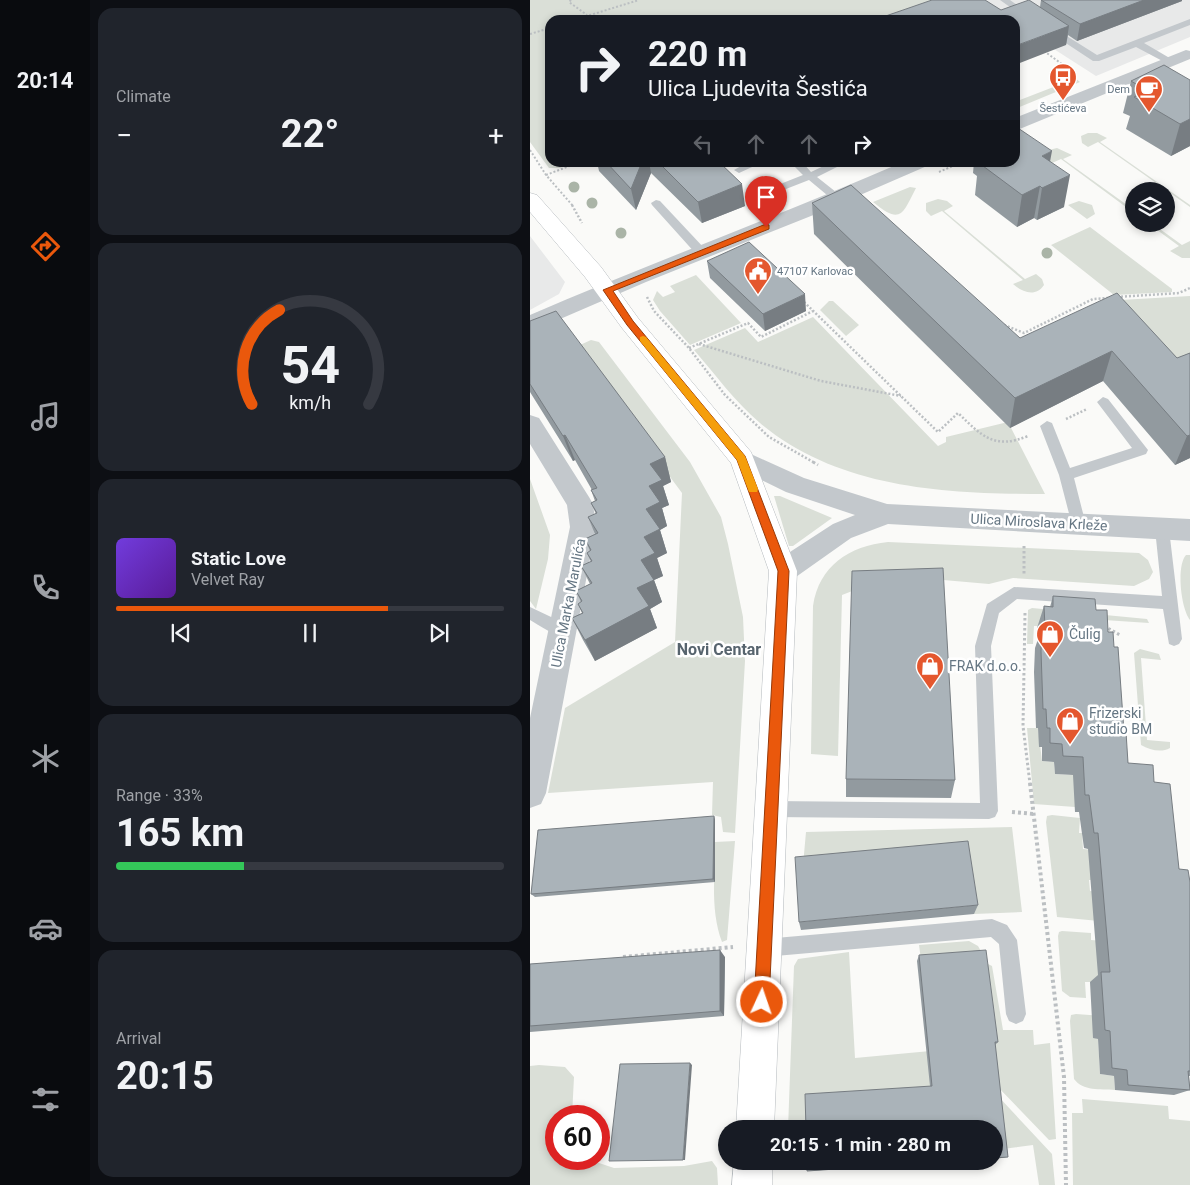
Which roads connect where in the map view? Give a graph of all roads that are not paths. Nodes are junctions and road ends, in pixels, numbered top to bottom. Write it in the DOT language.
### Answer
graph roads {
  1 [pos="1004,0"];
  2 [pos="1190,22"];
  3 [pos="1136,43"];
  4 [pos="1178,58"];
  5 [pos="1190,74"];
  6 [pos="1020,123"];
  7 [pos="746,167"];
  8 [pos="800,167"];
  9 [pos="831,167"];
  10 [pos="903,167"];
  11 [pos="739,170"];
  12 [pos="810,176"];
  13 [pos="764,194"];
  14 [pos="531,198"];
  15 [pos="836,198"];
  16 [pos="656,203"];
  17 [pos="701,252"];
  18 [pos="608,290"];
  19 [pos="530,324"];
  20 [pos="1103,402"];
  21 [pos="530,424"];
  22 [pos="1047,426"];
  23 [pos="742,458"];
  24 [pos="1066,475"];
  25 [pos="887,514"];
  26 [pos="1078,525"];
  27 [pos="1162,529"];
  28 [pos="1190,530"];
  29 [pos="784,571"];
  30 [pos="1170,603"];
  31 [pos="530,613"];
  32 [pos="563,630"];
  33 [pos="1174,639"];
  34 [pos="530,793"];
  35 [pos="771,809"];
  36 [pos="764,948"];
  37 [pos="1016,1014"];
  38 [pos="755,1120"];
  39 [pos="753,1170"];
  40 [pos="752,1185"];
  1 -- 3 [label="lane"];
  2 -- 3 [label="lane"];
  3 -- 4 [label="lane"];
  4 -- 5 [label="street"];
  4 -- 6 [label="street"];
  7 -- 11 [label="lane"];
  8 -- 12 [label="lane"];
  9 -- 12 [label="lane"];
  10 -- 15 [label="street"];
  12 -- 13 [label="lane"];
  12 -- 15 [label="lane"];
  14 -- 18 [label="main road"];
  15 -- 17 [label="street"];
  16 -- 17 [label="lane"];
  17 -- 18 [label="street"];
  18 -- 19 [label="street"];
  18 -- 23 [label="main road"];
  20 -- 24 [label="lane"];
  21 -- 32 [label="street, Ulica Marka Marulića"];
  22 -- 24 [label="lane"];
  23 -- 25 [label="street, Ulica Miroslava Krleže"];
  23 -- 29 [label="main road"];
  24 -- 26 [label="lane"];
  25 -- 26 [label="street, Ulica Miroslava Krleže"];
  25 -- 29 [label="street, Ulica Miroslava Krleže"];
  26 -- 27 [label="street, Ulica Miroslava Krleže"];
  27 -- 28 [label="street, Ulica Miroslava Krleže"];
  27 -- 30 [label="lane"];
  29 -- 35 [label="main road"];
  30 -- 33 [label="lane"];
  30 -- 35 [label="lane"];
  31 -- 32 [label="lane"];
  32 -- 34 [label="street, Ulica Marka Marulića"];
  35 -- 36 [label="main road"];
  36 -- 37 [label="lane"];
  36 -- 38 [label="main road"];
  39 -- 40 [label="main road"];
}
